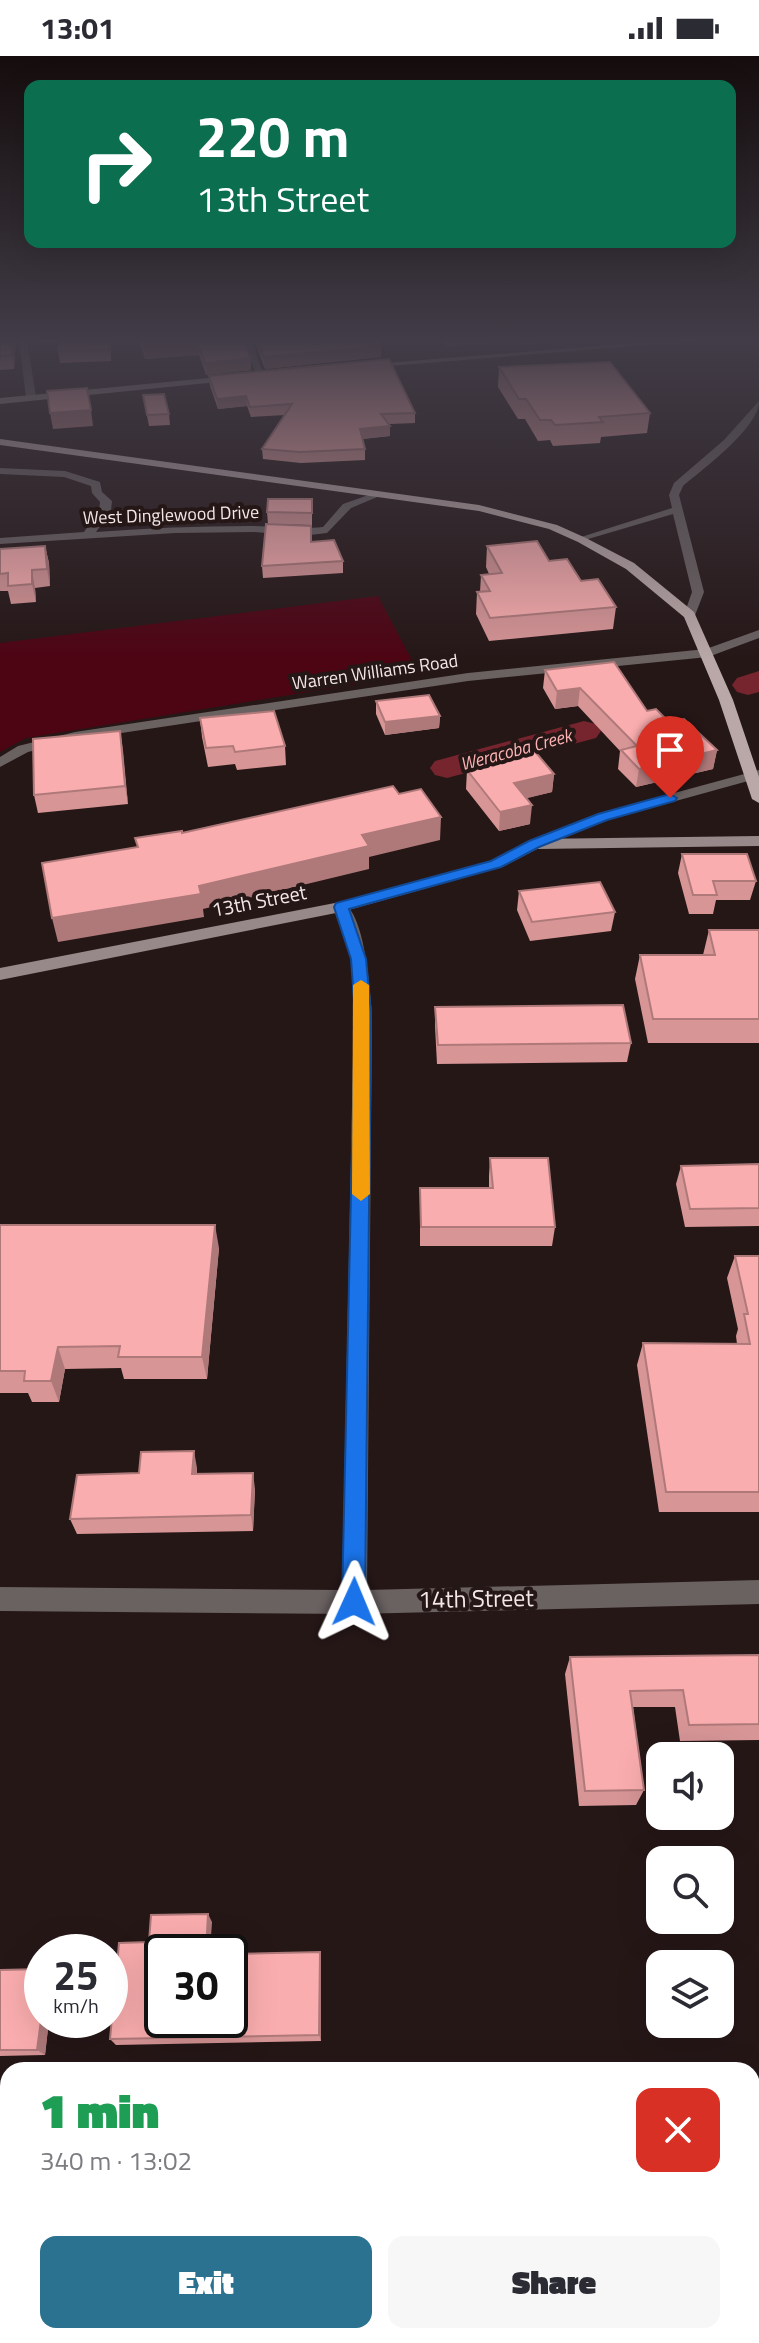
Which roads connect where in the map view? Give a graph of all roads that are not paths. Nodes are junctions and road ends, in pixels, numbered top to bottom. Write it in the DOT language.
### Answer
graph roads {
  1 [pos="34,447"];
  2 [pos="723,447"];
  3 [pos="0,471"];
  4 [pos="377,495"];
  5 [pos="675,510"];
  6 [pos="87,536"];
  7 [pos="582,540"];
  8 [pos="0,541"];
  9 [pos="690,615"];
  10 [pos="759,634"];
  11 [pos="708,653"];
  12 [pos="0,763"];
  13 [pos="754,775"];
  14 [pos="759,799"];
  15 [pos="759,841"];
  16 [pos="534,844"];
  17 [pos="341,907"];
  18 [pos="0,974"];
  19 [pos="759,1592"];
  20 [pos="0,1599"];
  21 [pos="354,1602"];
  1 -- 4 [label="main road"];
  2 -- 5 [label="street"];
  3 -- 6 [label="street"];
  4 -- 6 [label="street, West Dinglewood Drive"];
  4 -- 7 [label="main road"];
  5 -- 7 [label="street"];
  5 -- 9 [label="street"];
  6 -- 8 [label="street, West Dinglewood Drive"];
  7 -- 9 [label="main road"];
  9 -- 11 [label="main road"];
  10 -- 11 [label="street, Warren Williams Road"];
  11 -- 12 [label="street, Warren Williams Road"];
  11 -- 13 [label="main road"];
  13 -- 14 [label="main road"];
  13 -- 16 [label="street"];
  15 -- 16 [label="main road, 13th Street"];
  16 -- 17 [label="main road, 13th Street"];
  17 -- 18 [label="main road, 13th Street"];
  17 -- 21 [label="street"];
  19 -- 21 [label="street, 14th Street"];
  20 -- 21 [label="street, 14th Street"];
}
